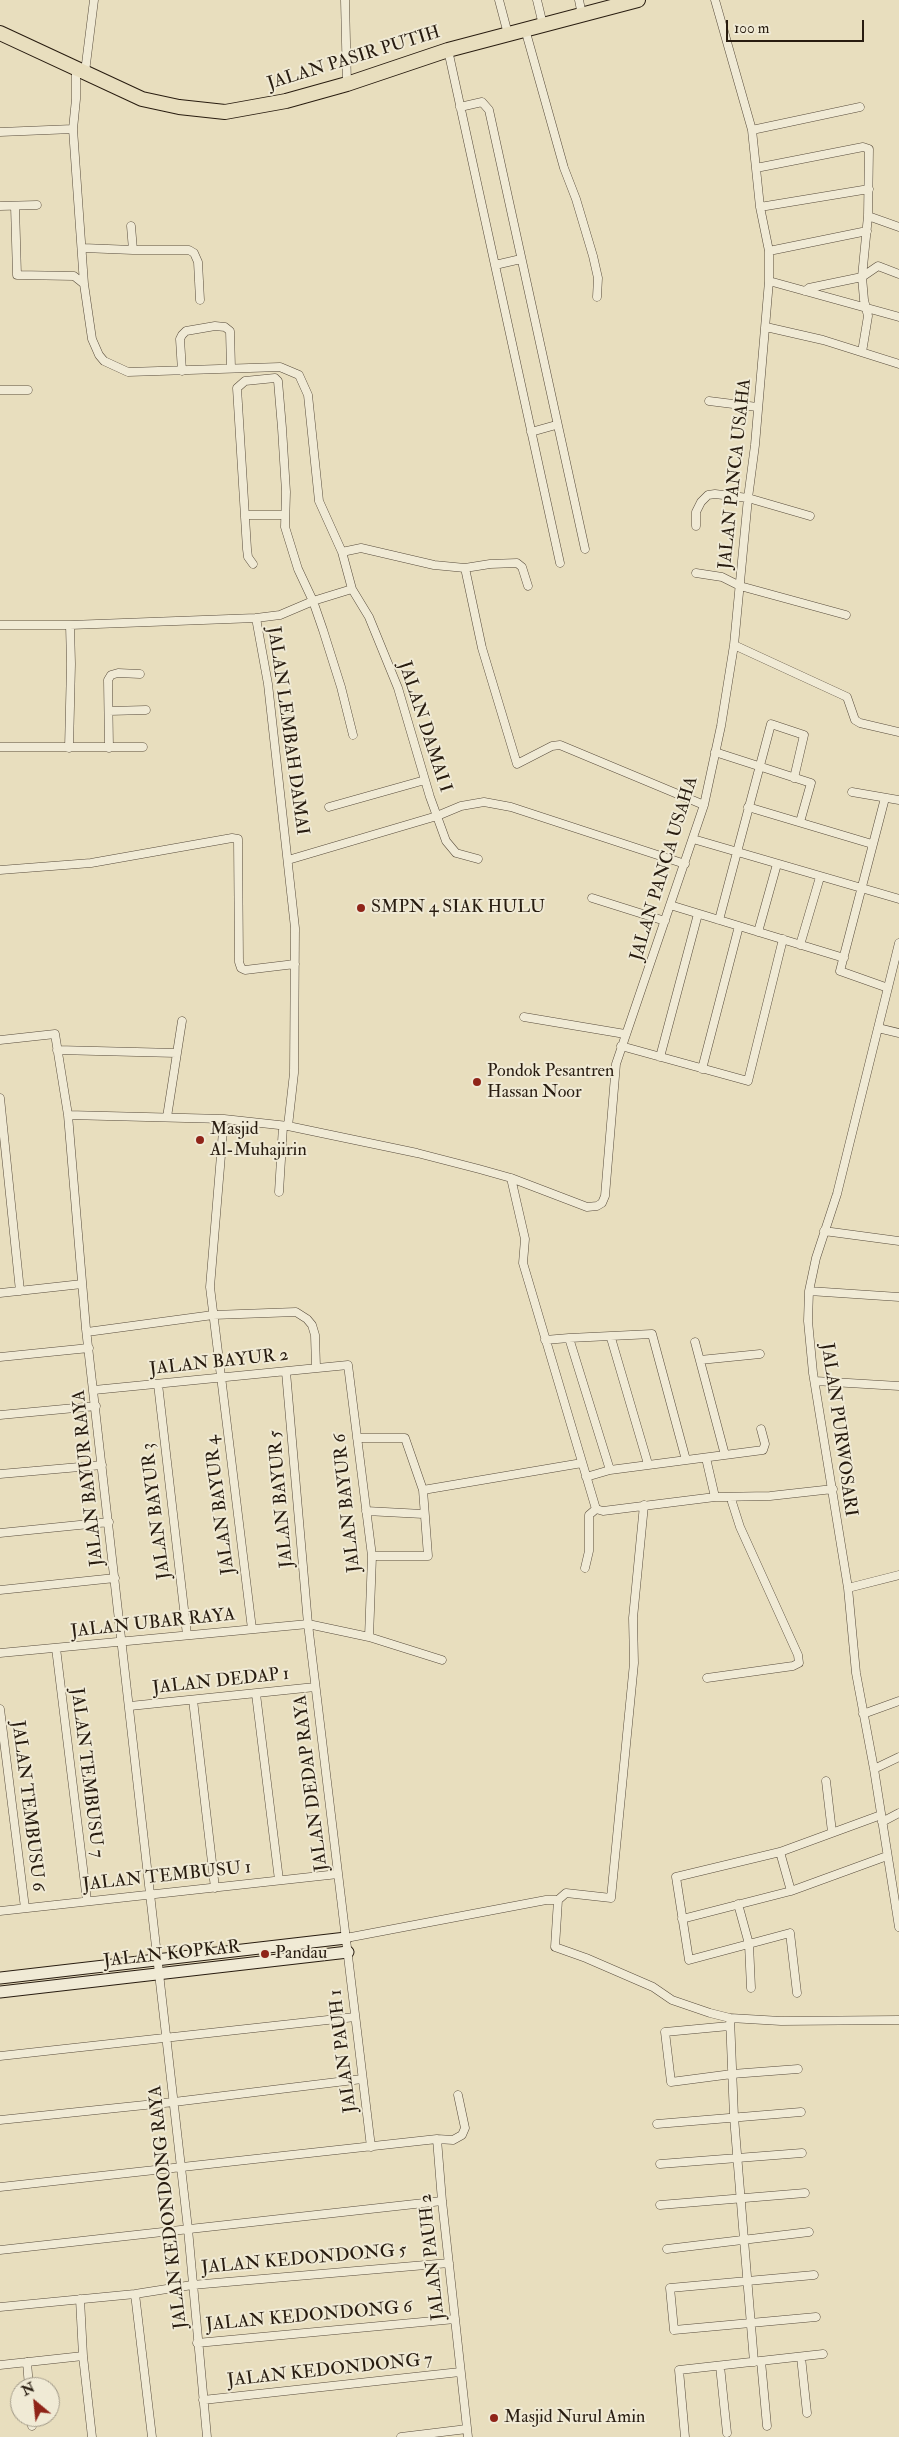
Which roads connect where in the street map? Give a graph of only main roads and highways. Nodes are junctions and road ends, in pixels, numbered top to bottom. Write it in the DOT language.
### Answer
graph roads {
  1 [pos="638,0"];
  2 [pos="0,33"];
  1 -- 2 [label="highway, JALAN PASIR PUTIH"];
}
